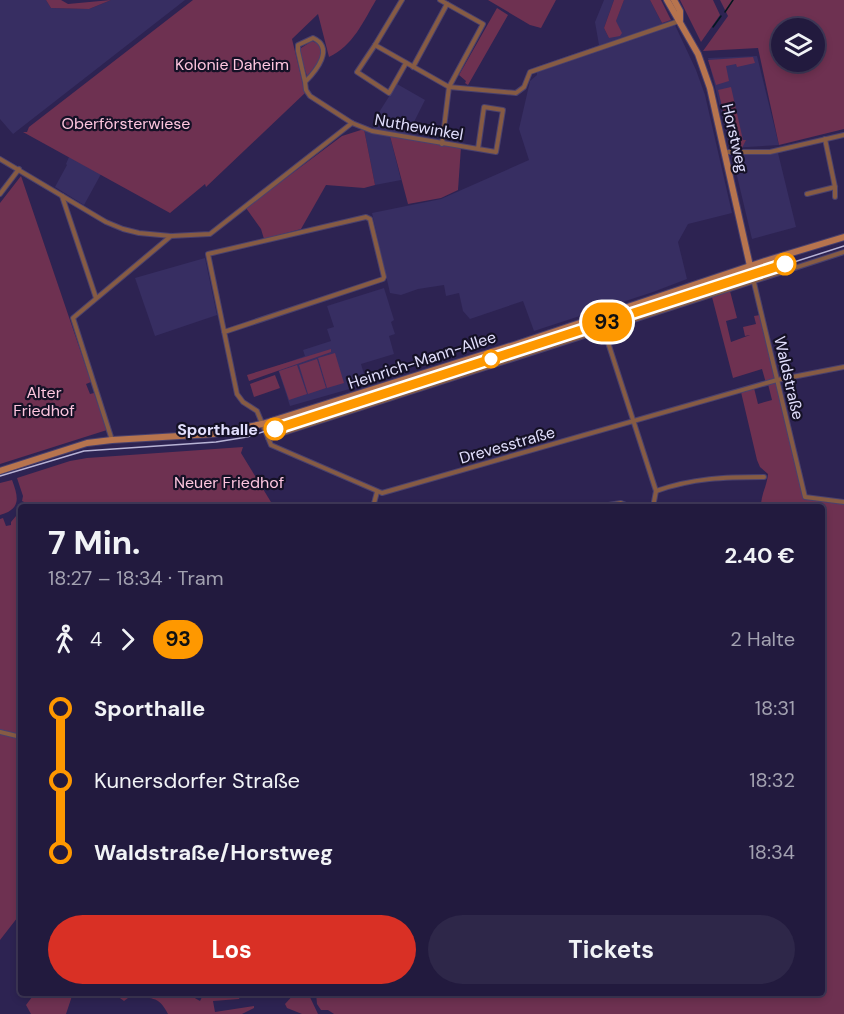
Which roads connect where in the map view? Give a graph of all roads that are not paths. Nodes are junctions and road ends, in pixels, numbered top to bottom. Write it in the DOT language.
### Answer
graph roads {
  1 [pos="402,0"];
  2 [pos="440,0"];
  3 [pos="667,0"];
  4 [pos="674,0"];
  5 [pos="447,4"];
  6 [pos="680,21"];
  7 [pos="375,45"];
  8 [pos="406,63"];
  9 [pos="412,66"];
  10 [pos="305,82"];
  11 [pos="449,87"];
  12 [pos="352,123"];
  13 [pos="844,135"];
  14 [pos="825,139"];
  15 [pos="442,144"];
  16 [pos="477,149"];
  17 [pos="724,152"];
  18 [pos="0,159"];
  19 [pos="19,169"];
  20 [pos="835,187"];
  21 [pos="0,194"];
  22 [pos="807,194"];
  23 [pos="61,195"];
  24 [pos="835,197"];
  25 [pos="171,236"];
  26 [pos="844,237"];
  27 [pos="844,252"];
  28 [pos="750,266"];
  29 [pos="754,281"];
  30 [pos="96,298"];
  31 [pos="604,330"];
  32 [pos="224,332"];
  33 [pos="844,367"];
  34 [pos="777,380"];
  35 [pos="634,422"];
  36 [pos="262,424"];
  37 [pos="268,438"];
  38 [pos="112,440"];
  39 [pos="0,471"];
  40 [pos="764,477"];
  41 [pos="656,491"];
  42 [pos="377,492"];
  43 [pos="844,502"];
  44 [pos="374,504"];
  45 [pos="654,504"];
  46 [pos="0,732"];
  47 [pos="18,736"];
  1 -- 7 [label="street"];
  2 -- 5 [label="street"];
  3 -- 6 [label="main road, Horstweg"];
  4 -- 6 [label="main road, Horstweg"];
  5 -- 9 [label="street"];
  5 -- 11 [label="street"];
  6 -- 11 [label="street"];
  6 -- 17 [label="main road, Horstweg"];
  7 -- 8 [label="street"];
  7 -- 8 [label="street"];
  8 -- 9 [label="street"];
  9 -- 11 [label="street"];
  10 -- 10 [label="street, Nuthewinkel"];
  10 -- 12 [label="street, Nuthewinkel"];
  11 -- 15 [label="street"];
  12 -- 15 [label="street, Nuthewinkel"];
  12 -- 25 [label="street"];
  13 -- 14 [label="street"];
  14 -- 17 [label="street"];
  14 -- 20 [label="street"];
  15 -- 16 [label="street, Nuthewinkel"];
  16 -- 16 [label="street, Nuthewinkel"];
  17 -- 28 [label="main road, Horstweg"];
  18 -- 19 [label="street"];
  19 -- 21 [label="street"];
  19 -- 23 [label="street"];
  20 -- 22 [label="street"];
  20 -- 24 [label="street"];
  23 -- 25 [label="street"];
  23 -- 30 [label="street"];
  25 -- 30 [label="street"];
  26 -- 28 [label="main road, Heinrich-Mann-Allee"];
  27 -- 29 [label="street, Heinrich-Mann-Allee"];
  28 -- 29 [label="street, Waldstraße"];
  28 -- 36 [label="main road, Heinrich-Mann-Allee"];
  29 -- 31 [label="street, Heinrich-Mann-Allee"];
  29 -- 34 [label="street, Waldstraße"];
  30 -- 38 [label="street"];
  31 -- 35 [label="street"];
  31 -- 37 [label="street, Heinrich-Mann-Allee"];
  32 -- 32 [label="street"];
  32 -- 36 [label="street"];
  33 -- 34 [label="street, Drevesstraße"];
  34 -- 35 [label="street, Drevesstraße"];
  34 -- 43 [label="street, Waldstraße"];
  35 -- 41 [label="street"];
  35 -- 42 [label="street, Drevesstraße"];
  36 -- 37 [label="street"];
  36 -- 38 [label="main road, Heinrich-Mann-Allee"];
  37 -- 42 [label="street"];
  38 -- 39 [label="main road, Heinrich-Mann-Allee"];
  40 -- 41 [label="street"];
  41 -- 45 [label="street"];
  42 -- 44 [label="street"];
  46 -- 47 [label="street"];
}
